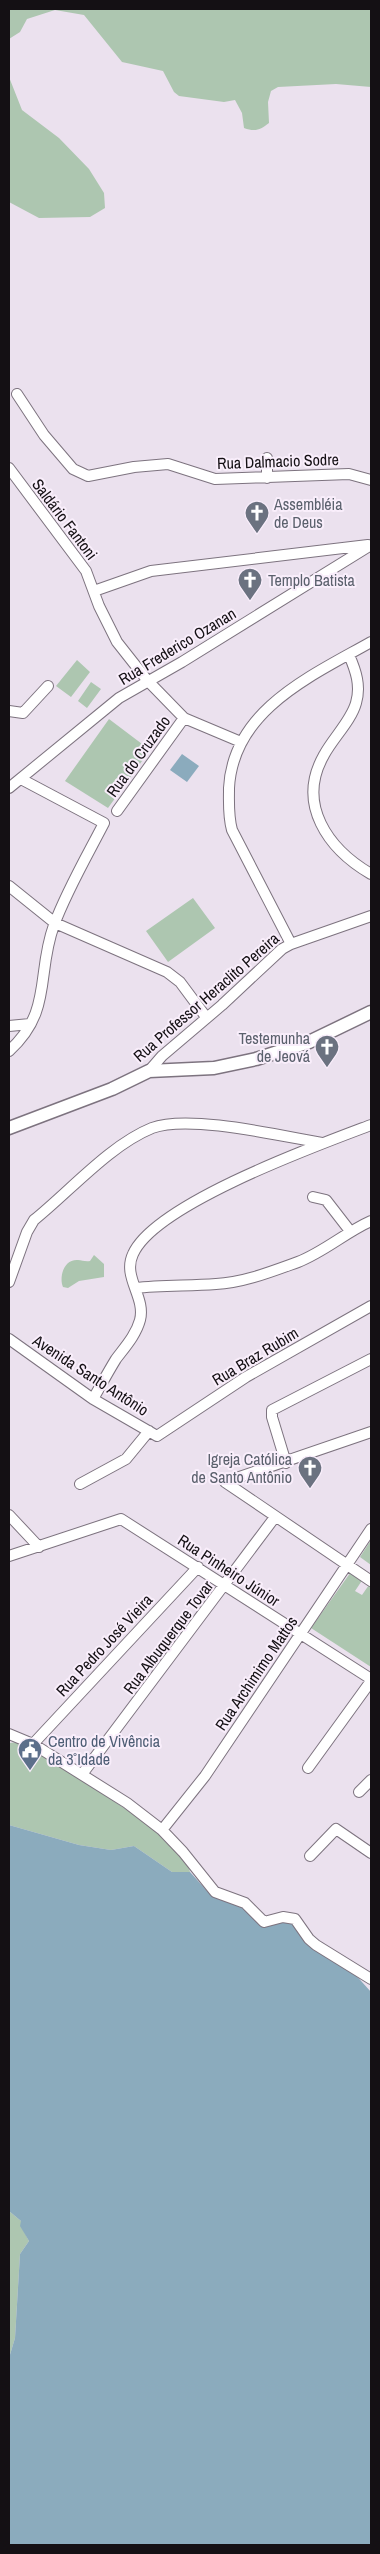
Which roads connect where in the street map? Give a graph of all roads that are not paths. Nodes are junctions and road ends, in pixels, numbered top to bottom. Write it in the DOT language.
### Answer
graph roads {
  1 [pos="17,394"];
  2 [pos="267,458"];
  3 [pos="9,468"];
  4 [pos="267,478"];
  5 [pos="370,478"];
  6 [pos="371,545"];
  7 [pos="94,591"];
  8 [pos="371,642"];
  9 [pos="349,655"];
  10 [pos="147,680"];
  11 [pos="48,686"];
  12 [pos="9,711"];
  13 [pos="184,718"];
  14 [pos="241,742"];
  15 [pos="21,779"];
  16 [pos="9,788"];
  17 [pos="117,811"];
  18 [pos="371,874"];
  19 [pos="9,886"];
  20 [pos="371,916"];
  21 [pos="55,923"];
  22 [pos="291,944"];
  23 [pos="371,1012"];
  24 [pos="206,1017"];
  25 [pos="30,1024"];
  26 [pos="9,1026"];
  27 [pos="9,1051"];
  28 [pos="149,1071"];
  29 [pos="371,1125"];
  30 [pos="9,1128"];
  31 [pos="323,1143"];
  32 [pos="313,1197"];
  33 [pos="371,1221"];
  34 [pos="350,1231"];
  35 [pos="9,1282"];
  36 [pos="135,1288"];
  37 [pos="371,1306"];
  38 [pos="9,1339"];
  39 [pos="371,1359"];
  40 [pos="93,1399"];
  41 [pos="371,1432"];
  42 [pos="153,1434"];
  43 [pos="286,1463"];
  44 [pos="80,1484"];
  45 [pos="9,1515"];
  46 [pos="275,1517"];
  47 [pos="371,1529"];
  48 [pos="39,1547"];
  49 [pos="9,1556"];
  50 [pos="347,1566"];
  51 [pos="198,1567"];
  52 [pos="371,1581"];
  53 [pos="226,1585"];
  54 [pos="300,1634"];
  55 [pos="371,1680"];
  56 [pos="368,1695"];
  57 [pos="9,1734"];
  58 [pos="33,1744"];
  59 [pos="308,1768"];
  60 [pos="83,1774"];
  61 [pos="371,1780"];
  62 [pos="359,1792"];
  63 [pos="162,1830"];
  64 [pos="371,1853"];
  65 [pos="310,1856"];
  66 [pos="371,1978"];
  1 -- 4 [label="street, Rua Dalmacio Sodre"];
  2 -- 4 [label="street"];
  3 -- 7 [label="street, Saldário Fantoni"];
  4 -- 5 [label="street, Rua Dalmacio Sodre"];
  6 -- 7 [label="street"];
  6 -- 10 [label="street, Rua Frederico Ozanan"];
  7 -- 10 [label="street, Saldário Fantoni"];
  8 -- 9 [label="street"];
  9 -- 14 [label="street"];
  9 -- 18 [label="street"];
  10 -- 13 [label="street, Saldário Fantoni"];
  10 -- 15 [label="street, Rua Frederico Ozanan"];
  11 -- 12 [label="street"];
  13 -- 14 [label="street"];
  13 -- 17 [label="street, Rua do Cruzado"];
  14 -- 22 [label="street"];
  15 -- 16 [label="street, Rua Frederico Ozanan"];
  15 -- 21 [label="street"];
  19 -- 21 [label="street"];
  20 -- 22 [label="street, Rua Professor Heraclito Pereira"];
  21 -- 24 [label="street"];
  21 -- 25 [label="street"];
  22 -- 24 [label="street, Rua Professor Heraclito Pereira"];
  23 -- 28 [label="main road"];
  24 -- 28 [label="street, Rua Professor Heraclito Pereira"];
  25 -- 26 [label="street"];
  25 -- 27 [label="street"];
  28 -- 30 [label="main road, Rua Professor Heraclito Pereira"];
  29 -- 31 [label="street"];
  31 -- 35 [label="street"];
  31 -- 36 [label="street"];
  32 -- 34 [label="street"];
  33 -- 34 [label="street"];
  34 -- 36 [label="street"];
  36 -- 40 [label="street"];
  37 -- 42 [label="street, Rua Braz Rubim"];
  38 -- 40 [label="street, Avenida Santo Antônio"];
  39 -- 43 [label="street"];
  40 -- 42 [label="street, Avenida Santo Antônio"];
  41 -- 43 [label="street"];
  42 -- 44 [label="street, Rua Braz Rubim"];
  43 -- 46 [label="street"];
  45 -- 48 [label="street"];
  46 -- 50 [label="street"];
  46 -- 53 [label="street, Rua Albuquerque Tovar"];
  47 -- 50 [label="street, Rua Archimimo Mattos"];
  48 -- 49 [label="street"];
  48 -- 51 [label="street, Rua Pinheiro Júnior"];
  50 -- 52 [label="street"];
  50 -- 54 [label="street, Rua Archimimo Mattos"];
  51 -- 53 [label="street, Rua Pinheiro Júnior"];
  51 -- 58 [label="street, Rua Pedro José Vieira"];
  53 -- 54 [label="street, Rua Pinheiro Júnior"];
  53 -- 60 [label="street, Rua Albuquerque Tovar"];
  54 -- 55 [label="street, Rua Pinheiro Júnior"];
  54 -- 63 [label="street, Rua Archimimo Mattos"];
  55 -- 56 [label="street"];
  56 -- 59 [label="street"];
  57 -- 58 [label="street"];
  58 -- 60 [label="street"];
  60 -- 63 [label="street"];
  61 -- 62 [label="street"];
  63 -- 66 [label="street"];
  64 -- 65 [label="street"];
}
